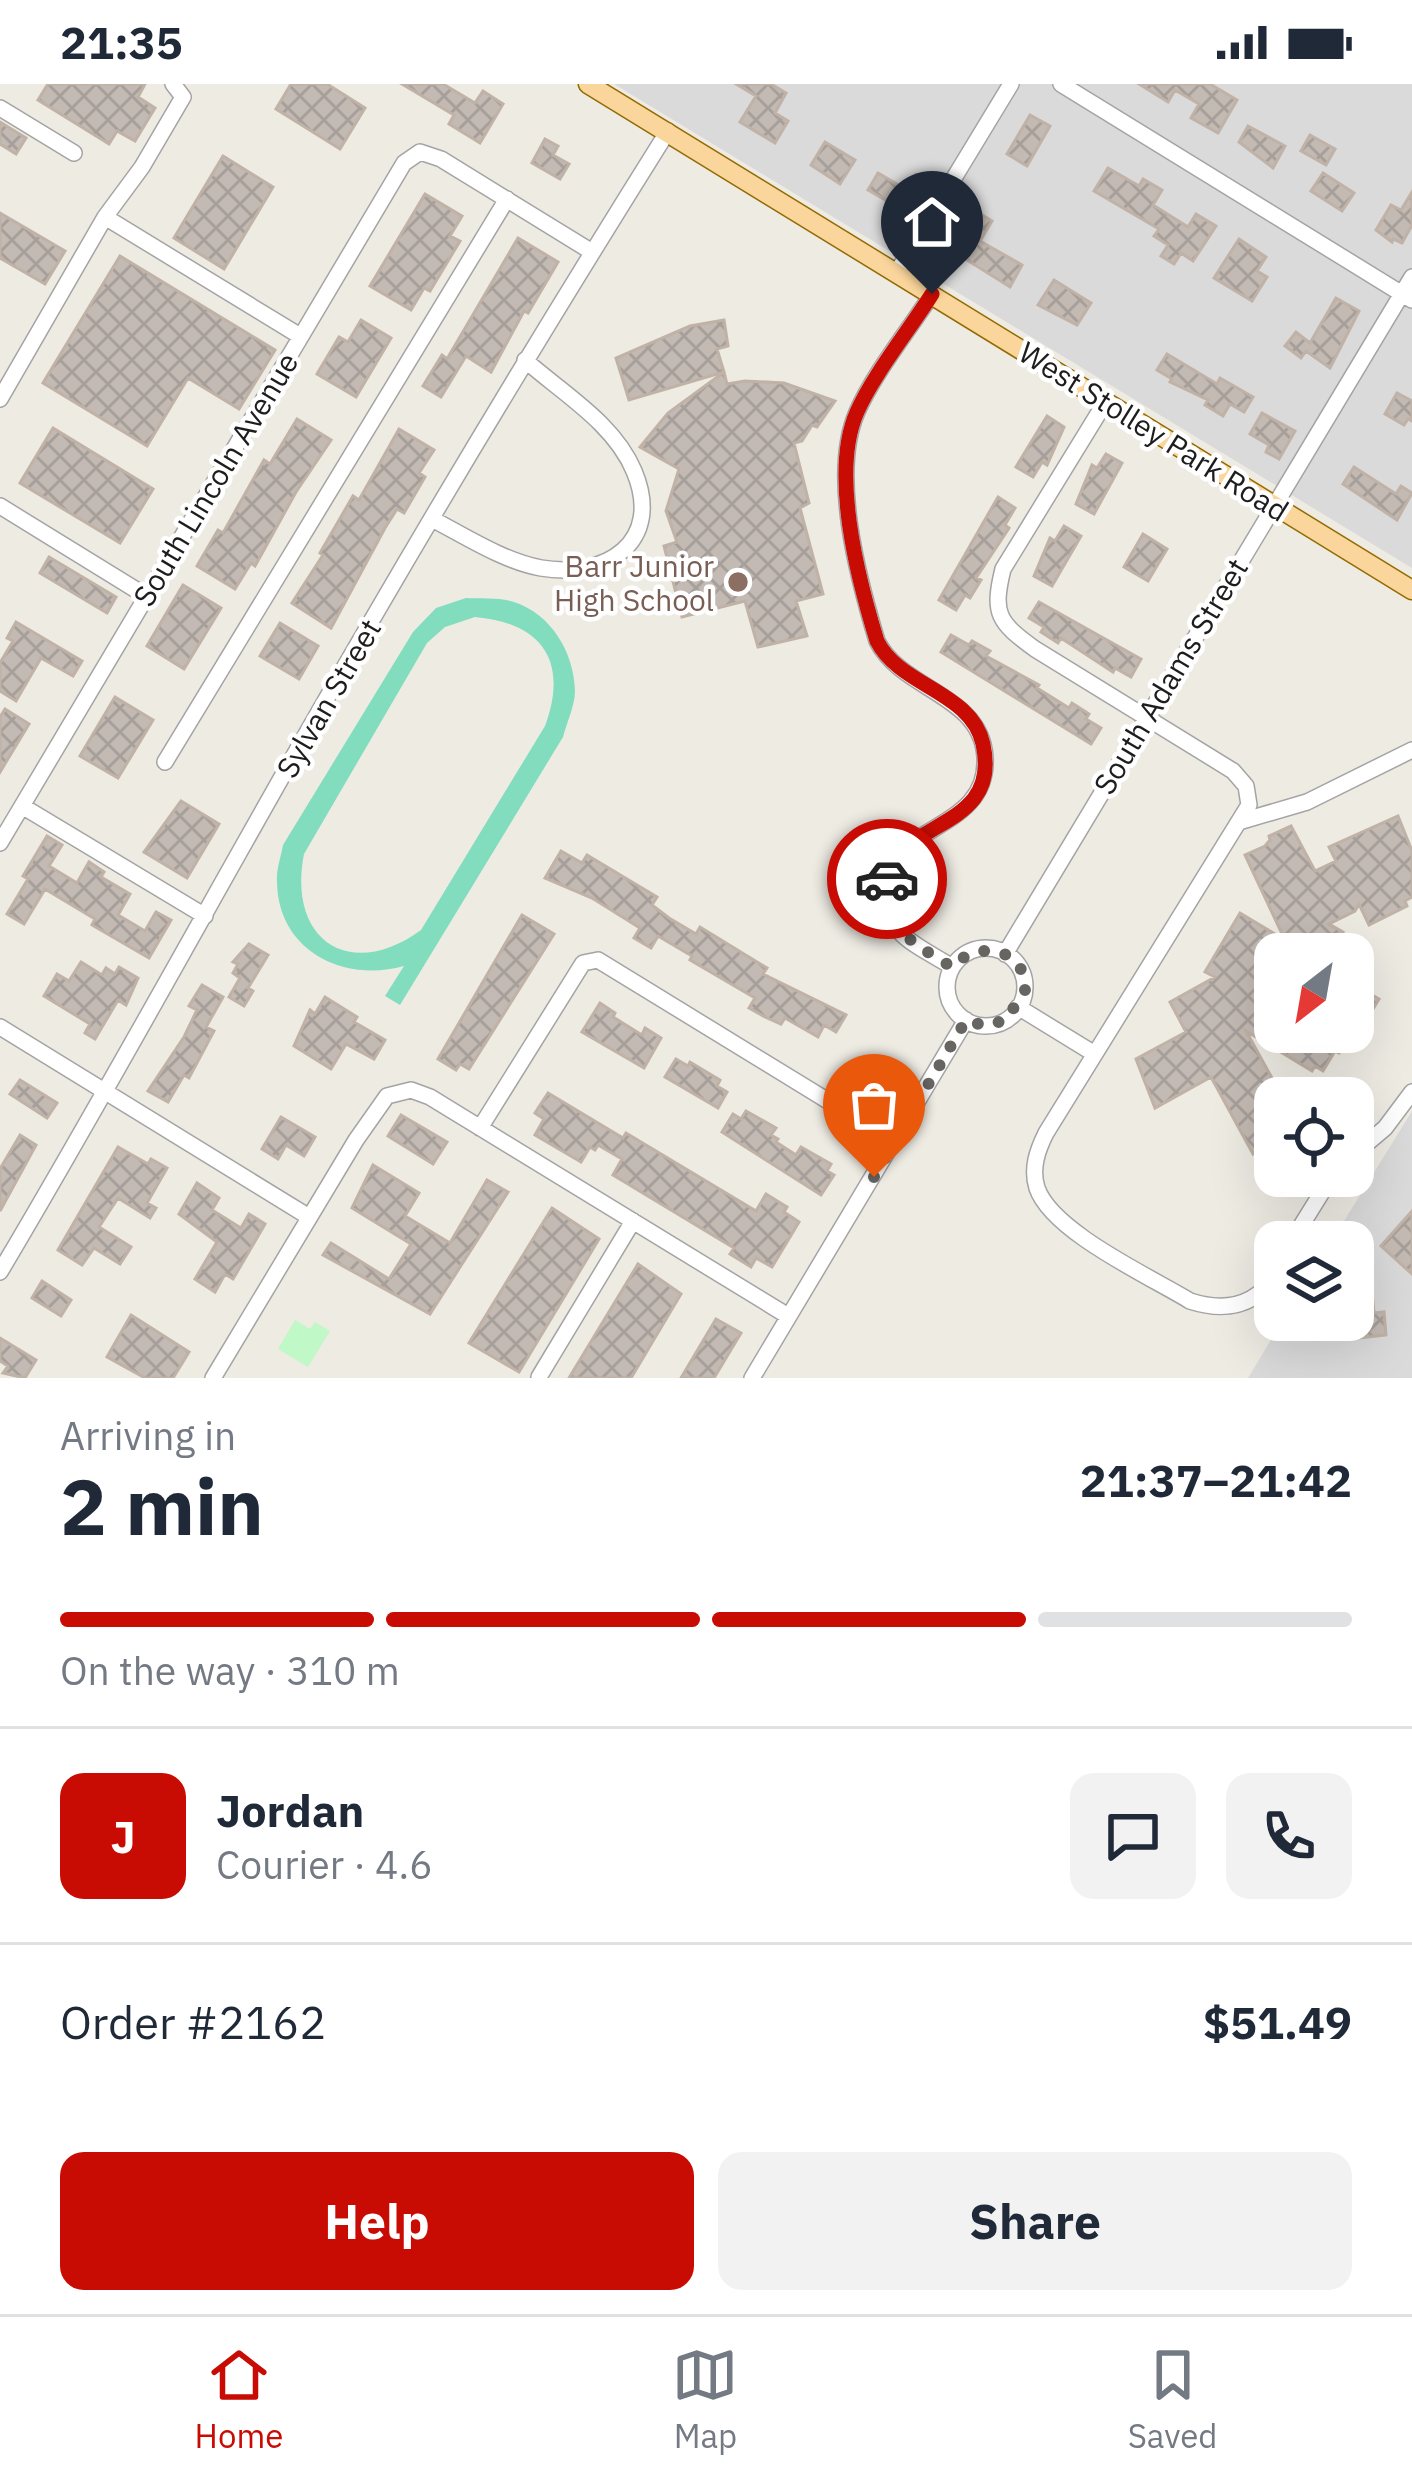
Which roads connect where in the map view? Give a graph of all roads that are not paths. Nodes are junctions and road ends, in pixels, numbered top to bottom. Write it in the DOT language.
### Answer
graph roads {
  1 [pos="172,84"];
  2 [pos="588,84"];
  3 [pos="1011,84"];
  4 [pos="1061,84"];
  5 [pos="0,108"];
  6 [pos="668,131"];
  7 [pos="74,154"];
  8 [pos="507,200"];
  9 [pos="105,217"];
  10 [pos="592,252"];
  11 [pos="897,272"];
  12 [pos="1412,277"];
  13 [pos="932,294"];
  14 [pos="1407,297"];
  15 [pos="300,336"];
  16 [pos="525,360"];
  17 [pos="0,399"];
  18 [pos="1106,401"];
  19 [pos="1273,505"];
  20 [pos="0,506"];
  21 [pos="432,518"];
  22 [pos="1412,590"];
  23 [pos="146,596"];
  24 [pos="1145,717"];
  25 [pos="1412,750"];
  26 [pos="165,762"];
  27 [pos="22,806"];
  28 [pos="1239,822"];
  29 [pos="0,843"];
  30 [pos="205,916"];
  31 [pos="1005,954"];
  32 [pos="952,967"];
  33 [pos="1018,1007"];
  34 [pos="966,1020"];
  35 [pos="0,1027"];
  36 [pos="1094,1053"];
  37 [pos="1412,1092"];
  38 [pos="106,1094"];
  39 [pos="481,1128"];
  40 [pos="1374,1137"];
  41 [pos="895,1142"];
  42 [pos="309,1217"];
  43 [pos="634,1221"];
  44 [pos="0,1272"];
  45 [pos="1254,1298"];
  46 [pos="788,1316"];
  47 [pos="539,1377"];
  48 [pos="213,1378"];
  49 [pos="752,1378"];
  1 -- 9 [label="street"];
  2 -- 6 [label="main road, West Stolley Park Road"];
  3 -- 11 [label="street"];
  4 -- 14 [label="street"];
  5 -- 7 [label="street"];
  6 -- 10 [label="street, Sylvan Street"];
  6 -- 11 [label="main road, West Stolley Park Road"];
  8 -- 10 [label="street"];
  8 -- 15 [label="street, South Lincoln Avenue"];
  8 -- 26 [label="street"];
  9 -- 15 [label="street"];
  9 -- 17 [label="street"];
  10 -- 16 [label="street, Sylvan Street"];
  11 -- 13 [label="main road, West Stolley Park Road"];
  12 -- 14 [label="street, South Adams Street"];
  13 -- 18 [label="main road, West Stolley Park Road"];
  13 -- 32 [label="street"];
  14 -- 19 [label="street, South Adams Street"];
  15 -- 23 [label="street, South Lincoln Avenue"];
  16 -- 21 [label="street, Sylvan Street"];
  16 -- 21 [label="street"];
  18 -- 19 [label="main road, West Stolley Park Road"];
  18 -- 24 [label="street"];
  19 -- 22 [label="main road, West Stolley Park Road"];
  19 -- 24 [label="street, South Adams Street"];
  20 -- 23 [label="street"];
  21 -- 30 [label="street, Sylvan Street"];
  23 -- 27 [label="street, South Lincoln Avenue"];
  24 -- 28 [label="street"];
  24 -- 31 [label="street, South Adams Street"];
  25 -- 28 [label="street"];
  27 -- 29 [label="street, South Lincoln Avenue"];
  27 -- 30 [label="street"];
  28 -- 36 [label="street"];
  30 -- 38 [label="street, Sylvan Street"];
  31 -- 32 [label="street"];
  31 -- 33 [label="street"];
  32 -- 34 [label="street"];
  33 -- 34 [label="street"];
  33 -- 36 [label="street"];
  34 -- 41 [label="street"];
  35 -- 38 [label="street"];
  36 -- 45 [label="street"];
  37 -- 40 [label="street"];
  38 -- 42 [label="street"];
  38 -- 44 [label="street, Sylvan Street"];
  39 -- 41 [label="street"];
  39 -- 42 [label="street"];
  39 -- 43 [label="street"];
  41 -- 46 [label="street"];
  42 -- 48 [label="street"];
  43 -- 46 [label="street"];
  43 -- 47 [label="street"];
  46 -- 49 [label="street"];
}
